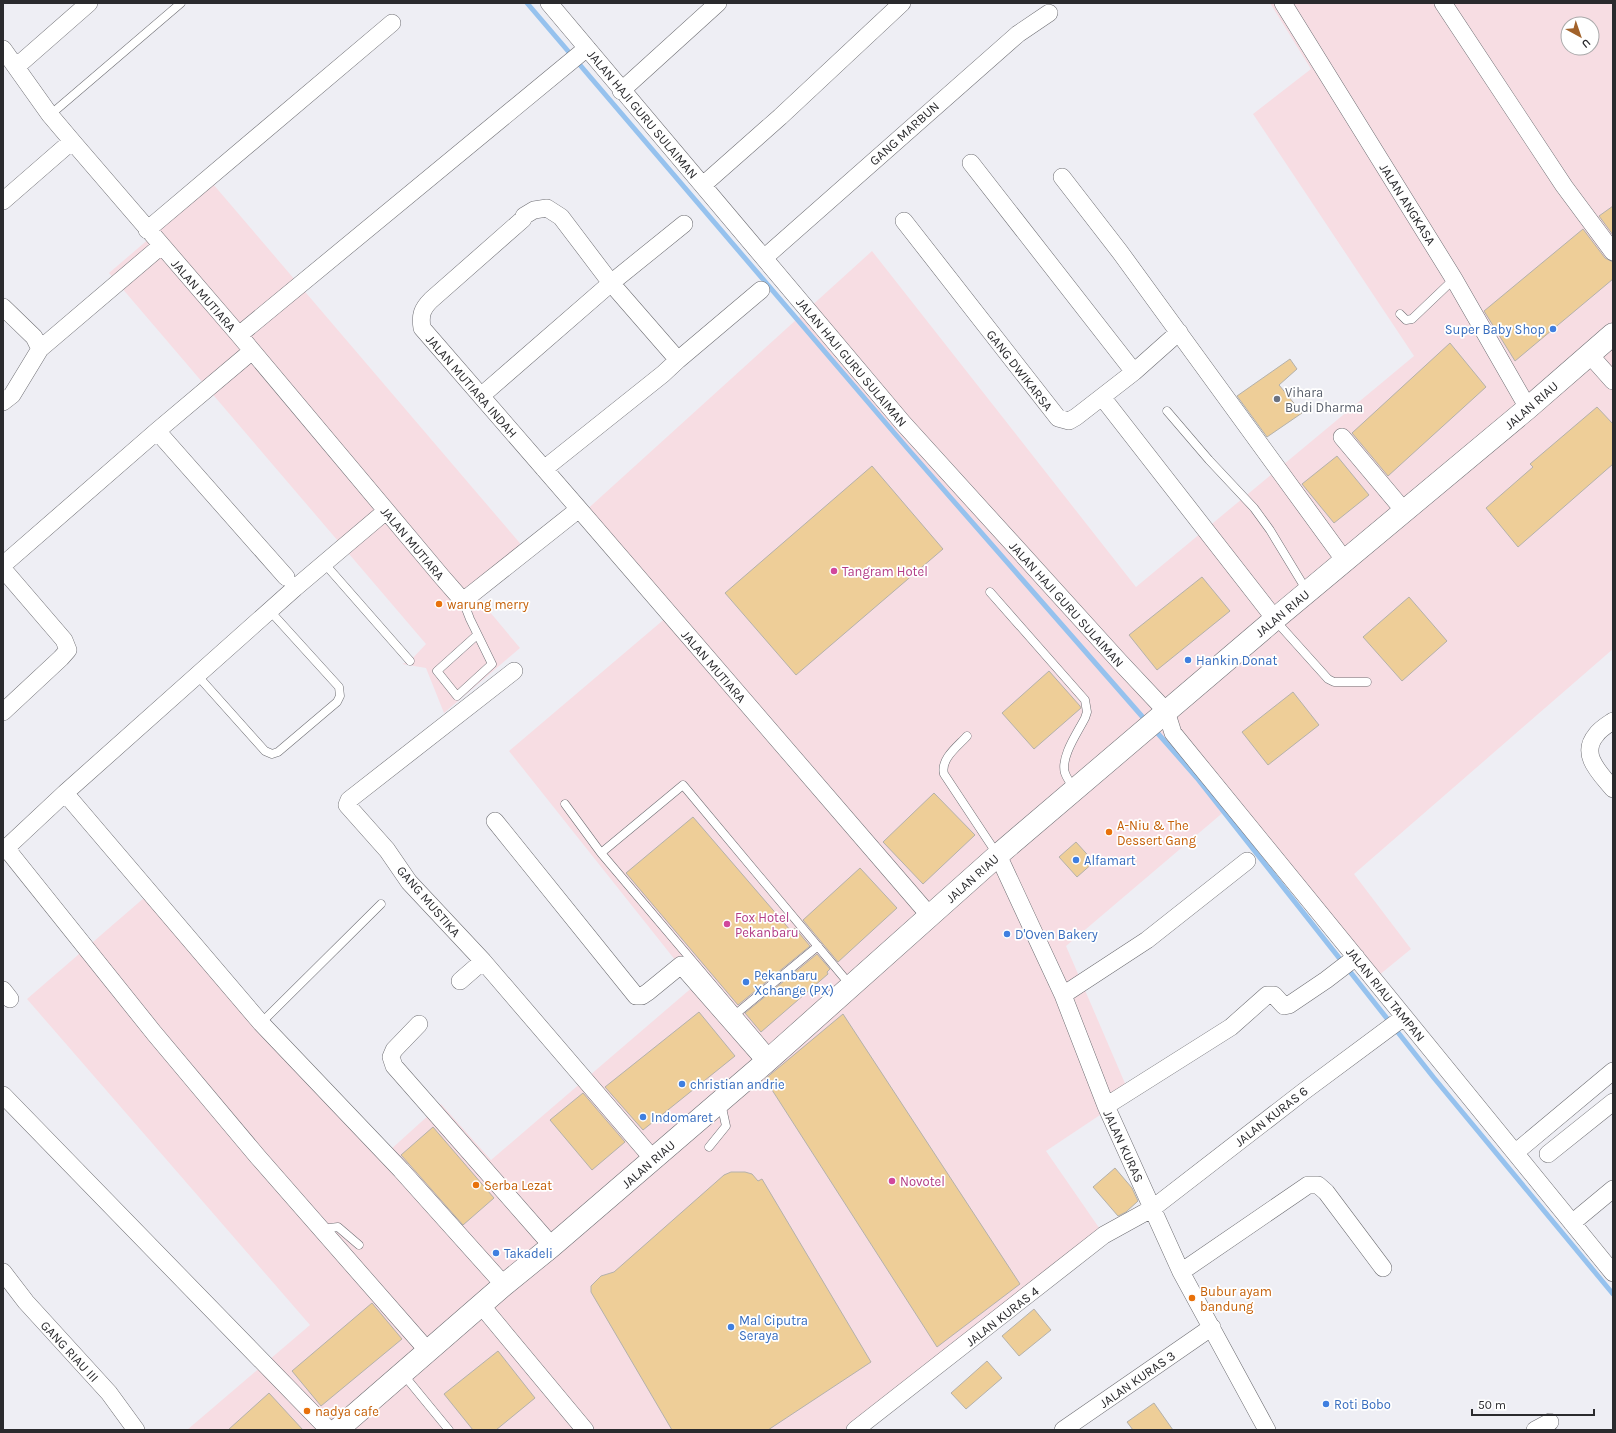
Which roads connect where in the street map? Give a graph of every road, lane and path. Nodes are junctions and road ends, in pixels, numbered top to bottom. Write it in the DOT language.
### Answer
graph roads {
  1 [pos="89,3"];
  2 [pos="181,3"];
  3 [pos="549,3"];
  4 [pos="718,3"];
  5 [pos="902,3"];
  6 [pos="1283,3"];
  7 [pos="1443,3"];
  8 [pos="1049,14"];
  9 [pos="392,22"];
  10 [pos="587,48"];
  11 [pos="3,50"];
  12 [pos="16,67"];
  13 [pos="621,91"];
  14 [pos="50,116"];
  15 [pos="72,141"];
  16 [pos="971,164"];
  17 [pos="1062,177"];
  18 [pos="703,185"];
  19 [pos="3,201"];
  20 [pos="904,221"];
  21 [pos="684,224"];
  22 [pos="147,230"];
  23 [pos="161,246"];
  24 [pos="1613,252"];
  25 [pos="764,258"];
  26 [pos="1454,279"];
  27 [pos="611,283"];
  28 [pos="761,290"];
  29 [pos="3,307"];
  30 [pos="1400,314"];
  31 [pos="1179,332"];
  32 [pos="1613,334"];
  33 [pos="238,335"];
  34 [pos="40,349"];
  35 [pos="252,351"];
  36 [pos="1589,354"];
  37 [pos="678,360"];
  38 [pos="1134,372"];
  39 [pos="1613,381"];
  40 [pos="481,396"];
  41 [pos="1102,397"];
  42 [pos="3,402"];
  43 [pos="1528,408"];
  44 [pos="1166,411"];
  45 [pos="157,431"];
  46 [pos="1342,437"];
  47 [pos="544,469"];
  48 [pos="579,509"];
  49 [pos="386,511"];
  50 [pos="1405,512"];
  51 [pos="1345,561"];
  52 [pos="324,563"];
  53 [pos="3,565"];
  54 [pos="3,569"];
  55 [pos="286,577"];
  56 [pos="1308,591"];
  57 [pos="990,592"];
  58 [pos="463,601"];
  59 [pos="270,611"];
  60 [pos="1275,619"];
  61 [pos="477,635"];
  62 [pos="410,661"];
  63 [pos="514,671"];
  64 [pos="197,675"];
  65 [pos="1367,682"];
  66 [pos="3,712"];
  67 [pos="1164,713"];
  68 [pos="1613,721"];
  69 [pos="966,736"];
  70 [pos="1075,789"];
  71 [pos="1613,789"];
  72 [pos="64,793"];
  73 [pos="565,804"];
  74 [pos="495,821"];
  75 [pos="5,849"];
  76 [pos="601,853"];
  77 [pos="998,855"];
  78 [pos="1247,861"];
  79 [pos="381,904"];
  80 [pos="930,916"];
  81 [pos="818,946"];
  82 [pos="1356,957"];
  83 [pos="483,961"];
  84 [pos="460,982"];
  85 [pos="851,986"];
  86 [pos="1063,995"];
  87 [pos="737,1014"];
  88 [pos="1398,1021"];
  89 [pos="261,1023"];
  90 [pos="418,1024"];
  91 [pos="769,1059"];
  92 [pos="1613,1071"];
  93 [pos="3,1095"];
  94 [pos="720,1101"];
  95 [pos="1613,1102"];
  96 [pos="1106,1106"];
  97 [pos="709,1147"];
  98 [pos="1516,1152"];
  99 [pos="1548,1154"];
  100 [pos="653,1159"];
  101 [pos="1613,1189"];
  102 [pos="1153,1208"];
  103 [pos="1572,1223"];
  104 [pos="320,1229"];
  105 [pos="359,1245"];
  106 [pos="552,1246"];
  107 [pos="1383,1268"];
  108 [pos="3,1272"];
  109 [pos="1181,1272"];
  110 [pos="1613,1273"];
  111 [pos="504,1285"];
  112 [pos="481,1305"];
  113 [pos="1212,1327"];
  114 [pos="428,1351"];
  115 [pos="402,1374"];
  116 [pos="1550,1422"];
  117 [pos="136,1430"];
  118 [pos="329,1430"];
  119 [pos="337,1430"];
  120 [pos="449,1430"];
  121 [pos="585,1430"];
  122 [pos="855,1430"];
  123 [pos="1063,1430"];
  124 [pos="1267,1430"];
  125 [pos="1535,1430"];
  1 -- 12 [label="street"];
  2 -- 14 [label="lane"];
  3 -- 10 [label="street, JALAN HAJI GURU SULAIMAN"];
  4 -- 13 [label="street"];
  5 -- 18 [label="street"];
  6 -- 26 [label="street, JALAN ANGKASA"];
  7 -- 24 [label="street"];
  8 -- 25 [label="street, GANG MARBUN"];
  9 -- 22 [label="street"];
  10 -- 13 [label="street, JALAN HAJI GURU SULAIMAN"];
  10 -- 33 [label="street"];
  11 -- 12 [label="street, JALAN MUTIARA"];
  12 -- 14 [label="street, JALAN MUTIARA"];
  13 -- 18 [label="street, JALAN HAJI GURU SULAIMAN"];
  14 -- 15 [label="street, JALAN MUTIARA"];
  15 -- 19 [label="street"];
  15 -- 22 [label="street, JALAN MUTIARA"];
  16 -- 38 [label="street"];
  17 -- 31 [label="street"];
  18 -- 25 [label="street, JALAN HAJI GURU SULAIMAN"];
  20 -- 41 [label="street, GANG DWIKARSA"];
  21 -- 27 [label="street"];
  22 -- 23 [label="street, JALAN MUTIARA"];
  23 -- 33 [label="street, JALAN MUTIARA"];
  23 -- 34 [label="street"];
  25 -- 67 [label="street, JALAN HAJI GURU SULAIMAN"];
  26 -- 30 [label="lane"];
  26 -- 43 [label="street, JALAN ANGKASA"];
  27 -- 37 [label="street"];
  27 -- 40 [label="street"];
  27 -- 40 [label="street, JALAN MUTIARA INDAH"];
  28 -- 37 [label="street"];
  29 -- 34 [label="street"];
  31 -- 38 [label="street, GANG DWIKARSA"];
  31 -- 51 [label="street"];
  32 -- 36 [label="main road, JALAN RIAU"];
  33 -- 35 [label="street, JALAN MUTIARA"];
  34 -- 42 [label="street"];
  35 -- 45 [label="street"];
  35 -- 49 [label="street, JALAN MUTIARA"];
  36 -- 39 [label="street"];
  36 -- 43 [label="main road, JALAN RIAU"];
  37 -- 47 [label="street"];
  38 -- 41 [label="street, GANG DWIKARSA"];
  40 -- 47 [label="street, JALAN MUTIARA INDAH"];
  41 -- 60 [label="street"];
  43 -- 50 [label="main road, JALAN RIAU"];
  44 -- 56 [label="lane"];
  45 -- 53 [label="street"];
  45 -- 55 [label="street"];
  46 -- 50 [label="street"];
  47 -- 48 [label="street, JALAN MUTIARA INDAH"];
  48 -- 58 [label="street"];
  48 -- 80 [label="street, JALAN MUTIARA"];
  49 -- 52 [label="street"];
  49 -- 58 [label="street, JALAN MUTIARA"];
  50 -- 51 [label="main road, JALAN RIAU"];
  51 -- 56 [label="main road, JALAN RIAU"];
  52 -- 59 [label="street"];
  52 -- 62 [label="lane"];
  54 -- 66 [label="street"];
  56 -- 60 [label="main road, JALAN RIAU"];
  57 -- 70 [label="lane"];
  58 -- 61 [label="lane"];
  59 -- 64 [label="street"];
  59 -- 64 [label="lane"];
  60 -- 65 [label="lane"];
  60 -- 67 [label="main road, JALAN RIAU"];
  61 -- 61 [label="lane"];
  63 -- 83 [label="street, GANG MUSTIKA"];
  64 -- 72 [label="street"];
  67 -- 70 [label="main road, JALAN RIAU"];
  67 -- 82 [label="street, JALAN RIAU TAMPAN"];
  68 -- 71 [label="street"];
  69 -- 77 [label="lane"];
  70 -- 77 [label="main road, JALAN RIAU"];
  72 -- 75 [label="street"];
  72 -- 89 [label="street"];
  73 -- 76 [label="lane"];
  74 -- 91 [label="street"];
  75 -- 104 [label="street"];
  76 -- 81 [label="lane"];
  76 -- 87 [label="lane"];
  77 -- 80 [label="main road, JALAN RIAU"];
  77 -- 86 [label="street, JALAN KURAS"];
  78 -- 86 [label="street"];
  79 -- 89 [label="lane"];
  80 -- 85 [label="main road, JALAN RIAU"];
  81 -- 85 [label="lane"];
  81 -- 87 [label="lane"];
  82 -- 88 [label="street, JALAN RIAU TAMPAN"];
  82 -- 96 [label="street"];
  83 -- 84 [label="street"];
  83 -- 100 [label="street, GANG MUSTIKA"];
  85 -- 91 [label="main road, JALAN RIAU"];
  86 -- 96 [label="street, JALAN KURAS"];
  87 -- 91 [label="lane"];
  88 -- 98 [label="street, JALAN RIAU TAMPAN"];
  88 -- 102 [label="street, JALAN KURAS 6"];
  89 -- 111 [label="street"];
  90 -- 106 [label="street"];
  91 -- 94 [label="main road, JALAN RIAU"];
  92 -- 98 [label="street"];
  93 -- 118 [label="street"];
  94 -- 97 [label="lane"];
  94 -- 100 [label="main road, JALAN RIAU"];
  95 -- 99 [label="street"];
  96 -- 102 [label="street, JALAN KURAS"];
  98 -- 103 [label="street, JALAN RIAU TAMPAN"];
  100 -- 106 [label="main road, JALAN RIAU"];
  101 -- 103 [label="street"];
  102 -- 109 [label="street, JALAN KURAS"];
  102 -- 122 [label="street, JALAN KURAS 4"];
  103 -- 110 [label="street, JALAN RIAU TAMPAN"];
  104 -- 105 [label="lane"];
  104 -- 114 [label="street"];
  106 -- 111 [label="main road, JALAN RIAU"];
  107 -- 109 [label="street"];
  108 -- 117 [label="street, GANG RIAU III"];
  109 -- 113 [label="street, JALAN KURAS"];
  111 -- 112 [label="main road, JALAN RIAU"];
  112 -- 114 [label="main road, JALAN RIAU"];
  112 -- 121 [label="street"];
  113 -- 123 [label="street, JALAN KURAS 3"];
  113 -- 124 [label="street, JALAN KURAS"];
  114 -- 115 [label="main road, JALAN RIAU"];
  115 -- 119 [label="main road, JALAN RIAU"];
  115 -- 120 [label="lane"];
  116 -- 125 [label="street"];
}
